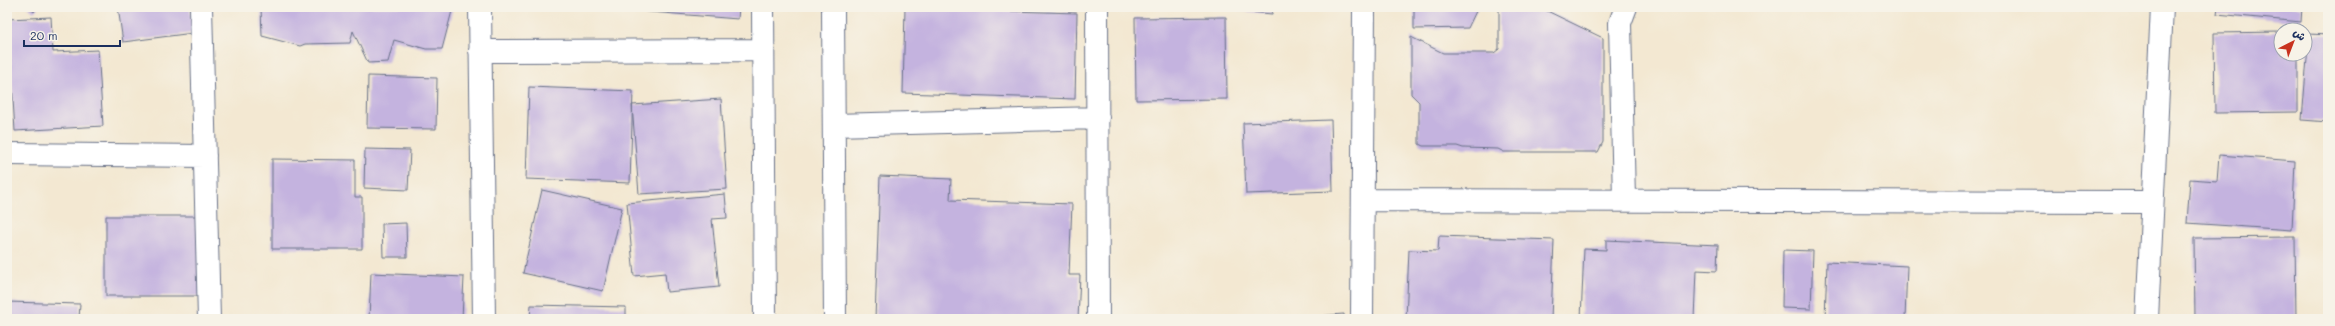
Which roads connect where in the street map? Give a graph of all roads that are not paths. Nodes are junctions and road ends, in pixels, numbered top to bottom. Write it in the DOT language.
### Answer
graph roads {
  1 [pos="201,7"];
  2 [pos="480,7"];
  3 [pos="763,7"];
  4 [pos="833,7"];
  5 [pos="1097,7"];
  6 [pos="1364,7"];
  7 [pos="1626,7"];
  8 [pos="2162,7"];
  9 [pos="764,50"];
  10 [pos="480,51"];
  11 [pos="1098,118"];
  12 [pos="834,125"];
  13 [pos="7,154"];
  14 [pos="205,156"];
  15 [pos="1363,200"];
  16 [pos="1624,200"];
  17 [pos="2152,202"];
  18 [pos="209,319"];
  19 [pos="484,319"];
  20 [pos="765,319"];
  21 [pos="835,319"];
  22 [pos="1098,319"];
  23 [pos="1362,319"];
  24 [pos="2146,319"];
  1 -- 14 [label="street"];
  2 -- 10 [label="street"];
  3 -- 9 [label="street"];
  4 -- 12 [label="street"];
  5 -- 11 [label="street"];
  6 -- 15 [label="street"];
  7 -- 16 [label="street"];
  8 -- 17 [label="street"];
  9 -- 10 [label="street"];
  9 -- 20 [label="street"];
  10 -- 19 [label="street"];
  11 -- 12 [label="street"];
  11 -- 22 [label="street"];
  12 -- 21 [label="street"];
  13 -- 14 [label="street"];
  14 -- 18 [label="street"];
  15 -- 16 [label="street"];
  15 -- 23 [label="street"];
  16 -- 17 [label="street"];
  17 -- 24 [label="street"];
}
